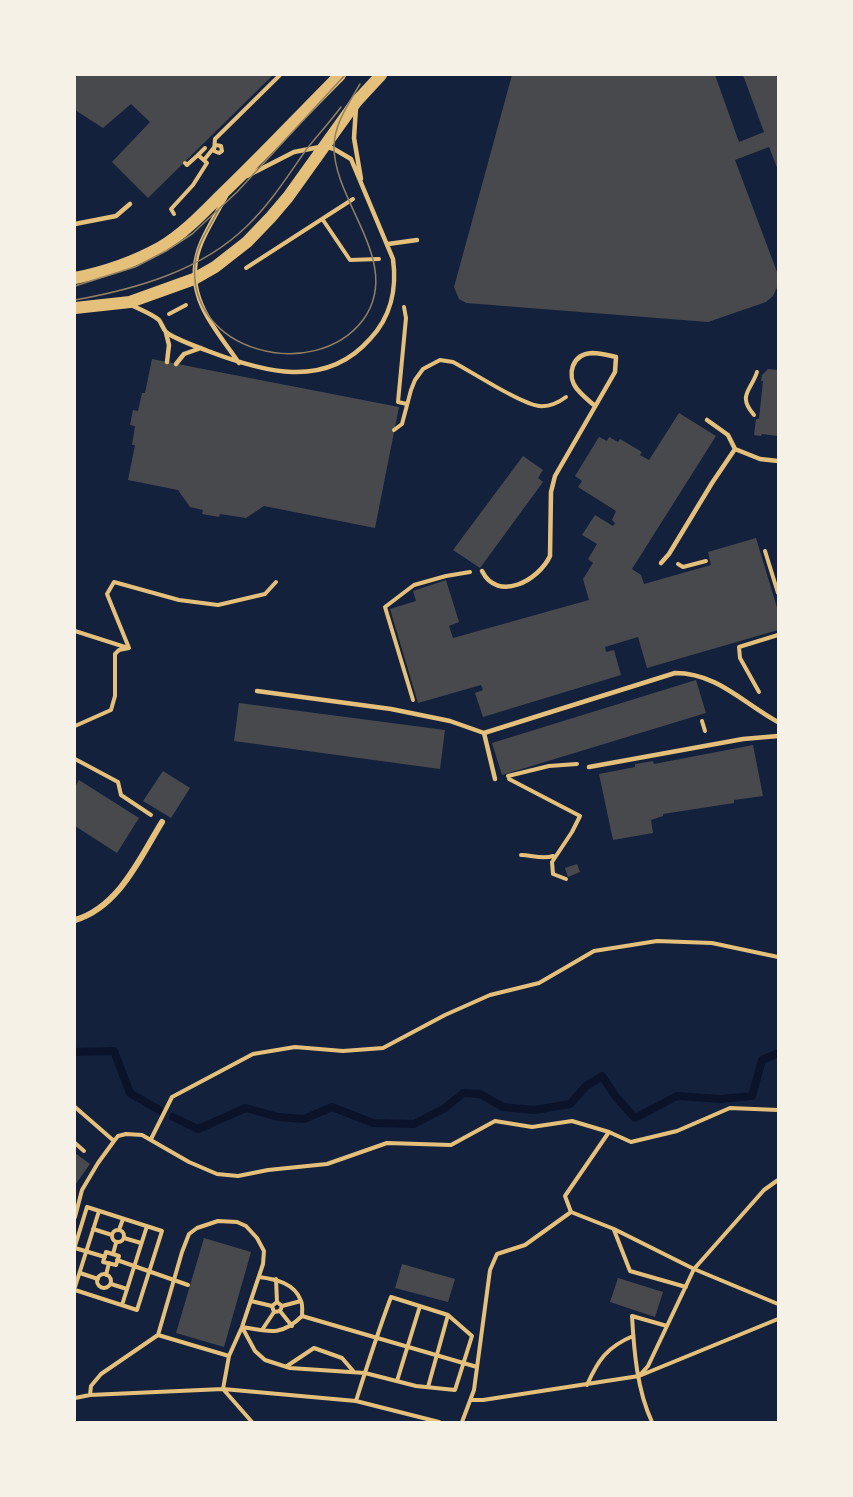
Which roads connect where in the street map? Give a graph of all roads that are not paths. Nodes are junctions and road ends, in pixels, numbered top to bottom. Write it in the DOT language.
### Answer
graph roads {
  1 [pos="339,75"];
  2 [pos="381,75"];
  3 [pos="356,102"];
  4 [pos="325,146"];
  5 [pos="233,183"];
  6 [pos="363,191"];
  7 [pos="130,204"];
  8 [pos="75,224"];
  9 [pos="417,240"];
  10 [pos="388,244"];
  11 [pos="75,278"];
  12 [pos="194,279"];
  13 [pos="126,302"];
  14 [pos="75,309"];
  15 [pos="166,333"];
  16 [pos="201,348"];
  17 [pos="167,362"];
  18 [pos="239,363"];
  19 [pos="176,364"];
  20 [pos="595,406"];
  21 [pos="707,420"];
  22 [pos="735,449"];
  23 [pos="778,462"];
  24 [pos="661,563"];
  25 [pos="482,570"];
  26 [pos="257,691"];
  27 [pos="777,721"];
  28 [pos="484,733"];
  29 [pos="778,736"];
  30 [pos="589,767"];
  31 [pos="495,779"];
  32 [pos="162,822"];
  33 [pos="75,920"];
  1 -- 5 [label="main road"];
  2 -- 3 [label="main road"];
  3 -- 4 [label="main road"];
  3 -- 6 [label="lane"];
  4 -- 5 [label="lane"];
  4 -- 6 [label="lane"];
  4 -- 12 [label="main road"];
  5 -- 11 [label="main road"];
  5 -- 12 [label="lane"];
  6 -- 10 [label="lane"];
  7 -- 8 [label="lane"];
  9 -- 10 [label="lane"];
  10 -- 18 [label="lane"];
  12 -- 13 [label="main road"];
  12 -- 18 [label="lane"];
  13 -- 14 [label="main road"];
  13 -- 15 [label="lane"];
  15 -- 16 [label="lane"];
  15 -- 17 [label="lane"];
  16 -- 18 [label="lane"];
  16 -- 19 [label="lane"];
  20 -- 20 [label="lane"];
  20 -- 25 [label="lane"];
  21 -- 22 [label="lane"];
  22 -- 23 [label="lane"];
  22 -- 24 [label="lane"];
  26 -- 28 [label="lane"];
  27 -- 28 [label="lane"];
  28 -- 31 [label="lane"];
  29 -- 30 [label="lane"];
  32 -- 33 [label="street"];
}
